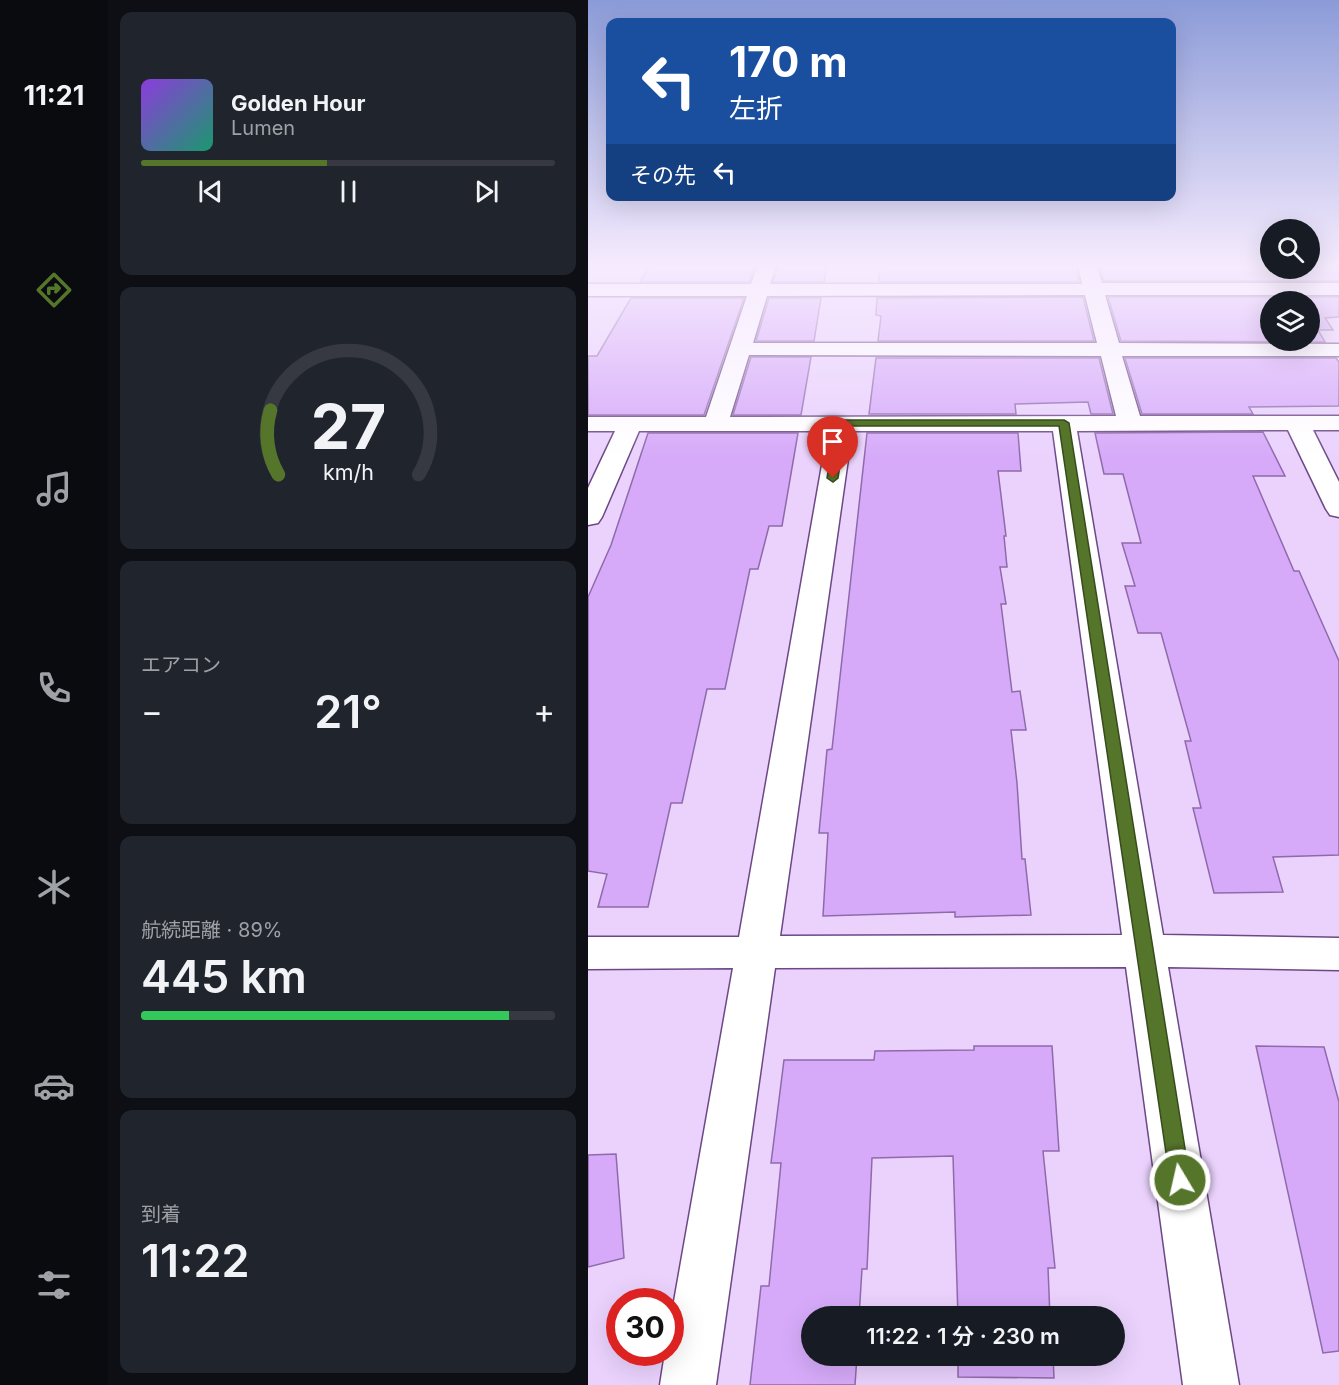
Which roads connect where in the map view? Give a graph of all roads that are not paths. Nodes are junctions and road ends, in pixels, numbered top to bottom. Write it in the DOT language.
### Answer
graph roads {
  1 [pos="745,330"];
  2 [pos="1105,330"];
  3 [pos="738,350"];
  4 [pos="1110,350"];
  5 [pos="1339,350"];
  6 [pos="1129,421"];
  7 [pos="716,423"];
  8 [pos="842,423"];
  9 [pos="1064,423"];
  10 [pos="1297,423"];
  11 [pos="1339,423"];
  12 [pos="588,424"];
  13 [pos="630,424"];
  14 [pos="1339,509"];
  15 [pos="588,517"];
  16 [pos="1145,951"];
  17 [pos="757,952"];
  18 [pos="588,953"];
  19 [pos="1339,954"];
  20 [pos="688,1385"];
  21 [pos="1211,1385"];
  1 -- 3 [label="street"];
  2 -- 4 [label="street"];
  3 -- 4 [label="street"];
  3 -- 7 [label="street"];
  4 -- 5 [label="street"];
  4 -- 6 [label="street"];
  6 -- 9 [label="street"];
  6 -- 10 [label="street"];
  7 -- 8 [label="street"];
  7 -- 13 [label="street"];
  8 -- 9 [label="street"];
  8 -- 17 [label="street"];
  9 -- 16 [label="street"];
  10 -- 11 [label="street"];
  10 -- 14 [label="street"];
  12 -- 13 [label="street"];
  13 -- 15 [label="street"];
  16 -- 17 [label="street"];
  16 -- 19 [label="street"];
  16 -- 21 [label="street"];
  17 -- 18 [label="street"];
  17 -- 20 [label="street"];
}
